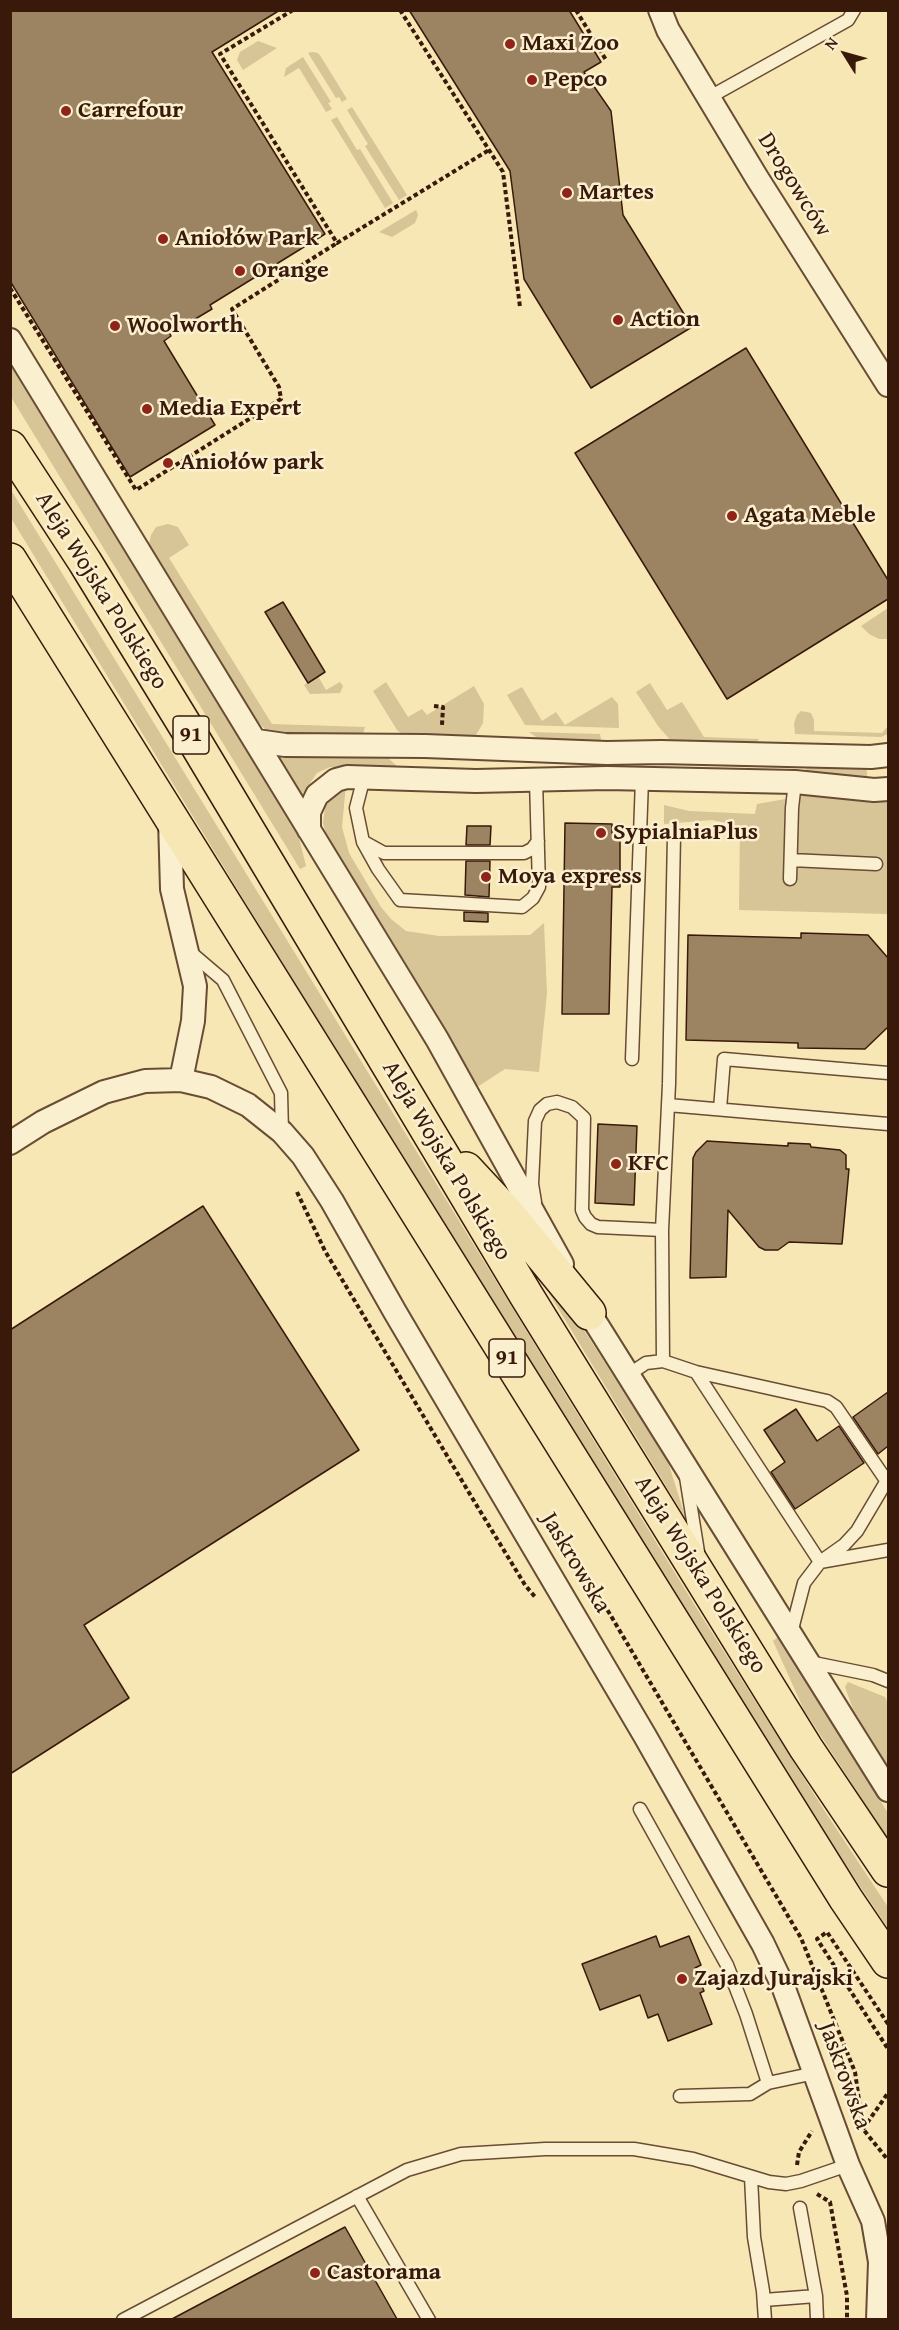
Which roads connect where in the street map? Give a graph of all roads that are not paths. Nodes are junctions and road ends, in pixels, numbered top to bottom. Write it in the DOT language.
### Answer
graph roads {
  1 [pos="660,10"];
  2 [pos="854,10"];
  3 [pos="708,98"];
  4 [pos="10,340"];
  5 [pos="888,385"];
  6 [pos="10,447"];
  7 [pos="10,560"];
  8 [pos="257,741"];
  9 [pos="888,755"];
  10 [pos="364,777"];
  11 [pos="642,779"];
  12 [pos="536,780"];
  13 [pos="795,782"];
  14 [pos="888,789"];
  15 [pos="170,816"];
  16 [pos="309,830"];
  17 [pos="674,836"];
  18 [pos="538,841"];
  19 [pos="363,842"];
  20 [pos="791,860"];
  21 [pos="876,864"];
  22 [pos="790,879"];
  23 [pos="188,951"];
  24 [pos="632,1059"];
  25 [pos="888,1073"];
  26 [pos="181,1080"];
  27 [pos="668,1105"];
  28 [pos="720,1109"];
  29 [pos="420,1118"];
  30 [pos="888,1124"];
  31 [pos="282,1132"];
  32 [pos="10,1143"];
  33 [pos="538,1218"];
  34 [pos="662,1230"];
  35 [pos="589,1313"];
  36 [pos="663,1361"];
  37 [pos="696,1372"];
  38 [pos="628,1375"];
  39 [pos="683,1462"];
  40 [pos="887,1483"];
  41 [pos="888,1550"];
  42 [pos="820,1562"];
  43 [pos="702,1580"];
  44 [pos="791,1633"];
  45 [pos="809,1662"];
  46 [pos="888,1681"];
  47 [pos="888,1790"];
  48 [pos="640,1809"];
  49 [pos="888,1870"];
  50 [pos="888,1960"];
  51 [pos="815,2073"];
  52 [pos="768,2083"];
  53 [pos="680,2096"];
  54 [pos="848,2164"];
  55 [pos="751,2177"];
  56 [pos="357,2196"];
  57 [pos="800,2208"];
  58 [pos="884,2264"];
  59 [pos="764,2296"];
  60 [pos="816,2296"];
  61 [pos="123,2319"];
  62 [pos="429,2319"];
  63 [pos="765,2319"];
  64 [pos="817,2319"];
  65 [pos="878,2319"];
  1 -- 3 [label="street, Drogowców"];
  2 -- 3 [label="lane"];
  3 -- 5 [label="street, Drogowców"];
  4 -- 8 [label="street"];
  6 -- 29 [label="main road, Aleja Wojska Polskiego / 91"];
  7 -- 15 [label="main road, Aleja Wojska Polskiego / 91"];
  8 -- 9 [label="street"];
  8 -- 16 [label="street"];
  10 -- 12 [label="street"];
  10 -- 16 [label="street"];
  10 -- 19 [label="lane"];
  11 -- 12 [label="street"];
  11 -- 13 [label="street"];
  11 -- 24 [label="lane"];
  12 -- 18 [label="lane"];
  13 -- 14 [label="street"];
  13 -- 20 [label="lane"];
  15 -- 23 [label="street"];
  15 -- 50 [label="main road, Aleja Wojska Polskiego / 91"];
  16 -- 33 [label="street"];
  17 -- 27 [label="lane"];
  18 -- 19 [label="lane"];
  18 -- 19 [label="lane"];
  20 -- 21 [label="lane"];
  20 -- 22 [label="lane"];
  23 -- 26 [label="street"];
  23 -- 31 [label="lane"];
  25 -- 28 [label="lane"];
  26 -- 31 [label="street, Jaskrowska"];
  26 -- 32 [label="street, Jaskrowska"];
  27 -- 28 [label="lane"];
  27 -- 34 [label="lane"];
  28 -- 30 [label="lane"];
  29 -- 35 [label="main road"];
  29 -- 43 [label="main road, Aleja Wojska Polskiego / 91"];
  31 -- 51 [label="street, Jaskrowska"];
  33 -- 34 [label="lane"];
  33 -- 35 [label="street"];
  34 -- 36 [label="lane"];
  35 -- 38 [label="street"];
  36 -- 37 [label="lane"];
  36 -- 38 [label="lane"];
  37 -- 40 [label="lane"];
  37 -- 42 [label="lane"];
  38 -- 39 [label="street"];
  39 -- 43 [label="lane"];
  39 -- 44 [label="street"];
  40 -- 42 [label="lane"];
  41 -- 42 [label="lane"];
  42 -- 44 [label="lane"];
  43 -- 49 [label="main road, Aleja Wojska Polskiego / 91"];
  44 -- 45 [label="street"];
  45 -- 46 [label="lane"];
  45 -- 47 [label="street"];
  48 -- 52 [label="lane"];
  51 -- 52 [label="lane"];
  51 -- 54 [label="street, Jaskrowska"];
  52 -- 53 [label="lane"];
  54 -- 55 [label="lane"];
  54 -- 58 [label="street, Jaskrowska"];
  55 -- 56 [label="lane"];
  55 -- 59 [label="lane"];
  56 -- 61 [label="lane"];
  56 -- 62 [label="lane"];
  57 -- 60 [label="lane"];
  58 -- 65 [label="street, Jaskrowska"];
  59 -- 60 [label="lane"];
  59 -- 63 [label="lane"];
  60 -- 64 [label="lane"];
}
